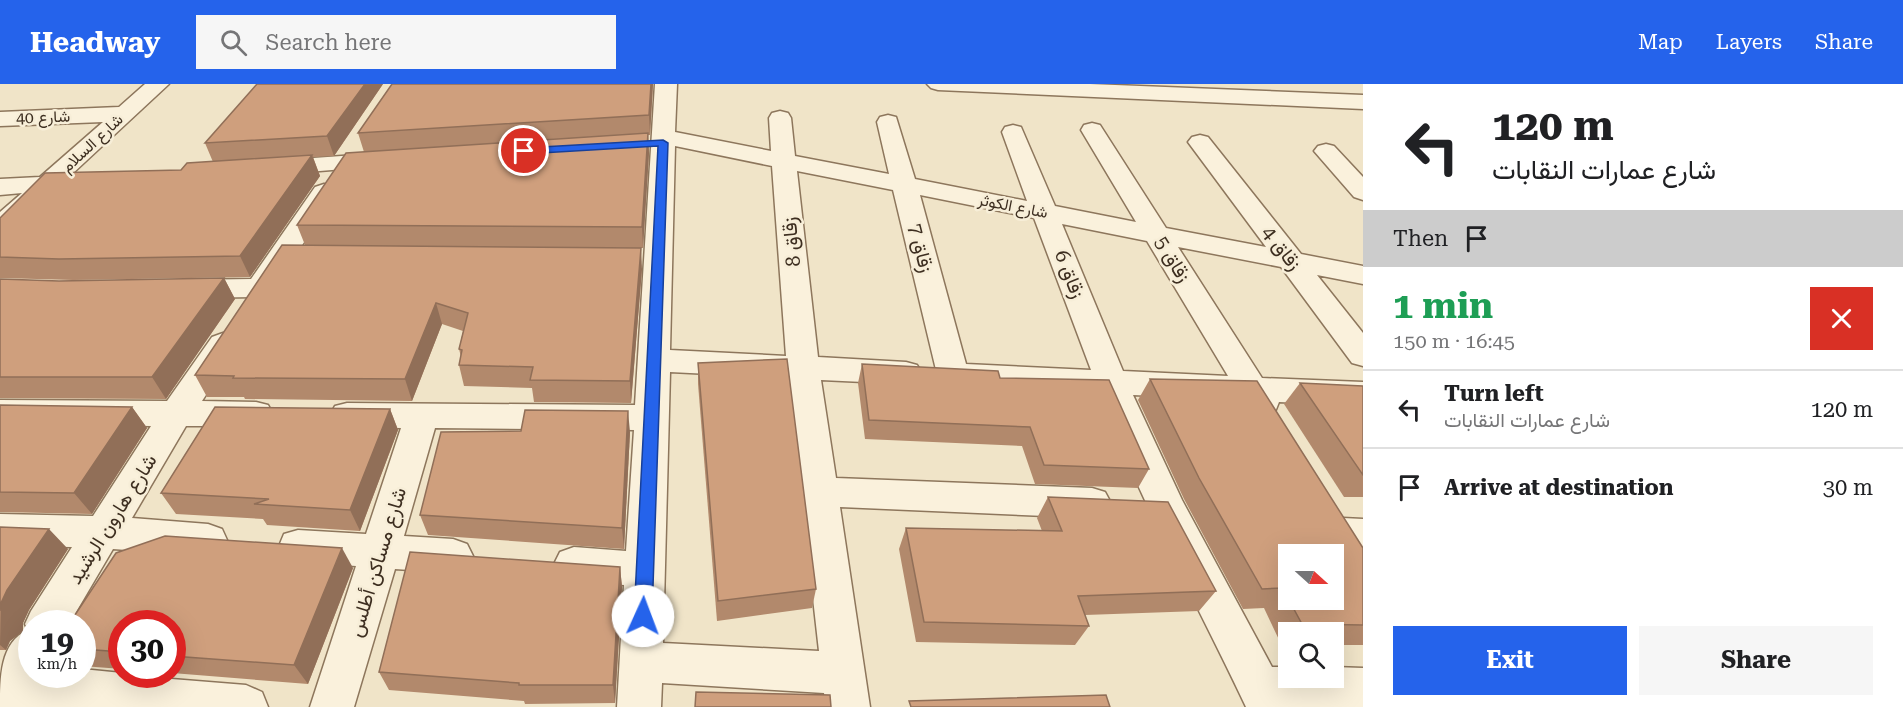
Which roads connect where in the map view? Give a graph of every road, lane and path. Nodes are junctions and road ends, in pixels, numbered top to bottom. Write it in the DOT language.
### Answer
graph roads {
  1 [pos="158,84"];
  2 [pos="666,84"];
  3 [pos="938,84"];
  4 [pos="1363,102"];
  5 [pos="123,114"];
  6 [pos="780,118"];
  7 [pos="0,119"];
  8 [pos="888,122"];
  9 [pos="1092,130"];
  10 [pos="1013,132"];
  11 [pos="363,133"];
  12 [pos="655,141"];
  13 [pos="1200,142"];
  14 [pos="1326,151"];
  15 [pos="407,158"];
  16 [pos="783,161"];
  17 [pos="344,163"];
  18 [pos="249,170"];
  19 [pos="94,181"];
  20 [pos="47,184"];
  21 [pos="905,185"];
  22 [pos="0,187"];
  23 [pos="1363,192"];
  24 [pos="1046,212"];
  25 [pos="0,226"];
  26 [pos="1158,234"];
  27 [pos="282,255"];
  28 [pos="317,256"];
  29 [pos="1293,261"];
  30 [pos="1363,275"];
  31 [pos="260,288"];
  32 [pos="155,290"];
  33 [pos="1363,355"];
  34 [pos="653,360"];
  35 [pos="803,367"];
  36 [pos="953,374"];
  37 [pos="1112,382"];
  38 [pos="1252,389"];
  39 [pos="1363,394"];
  40 [pos="0,412"];
  41 [pos="177,413"];
  42 [pos="282,415"];
  43 [pos="317,415"];
  44 [pos="422,416"];
  45 [pos="651,418"];
  46 [pos="1279,429"];
  47 [pos="820,492"];
  48 [pos="1166,506"];
  49 [pos="0,530"];
  50 [pos="103,532"];
  51 [pos="380,551"];
  52 [pos="484,558"];
  53 [pos="541,562"];
  54 [pos="645,569"];
  55 [pos="55,610"];
  56 [pos="641,662"];
  57 [pos="11,678"];
  58 [pos="1363,689"];
  59 [pos="846,690"];
  60 [pos="1265,697"];
  61 [pos="246,707"];
  62 [pos="332,707"];
  63 [pos="639,707"];
  1 -- 5 [label="street, شارع السلام"];
  2 -- 12 [label="street"];
  3 -- 4 [label="street"];
  5 -- 7 [label="street, شارع 40"];
  5 -- 20 [label="street, شارع السلام"];
  6 -- 16 [label="street, زقاق 8"];
  8 -- 21 [label="street, زقاق 7"];
  9 -- 26 [label="street, زقاق 5"];
  10 -- 24 [label="street, زقاق 6"];
  11 -- 17 [label="street, شارع هارون الرشيد"];
  12 -- 16 [label="street, شارع الكوثر"];
  12 -- 34 [label="street"];
  13 -- 29 [label="street, زقاق 4"];
  14 -- 23 [label="street"];
  15 -- 17 [label="street"];
  16 -- 21 [label="street, شارع الكوثر"];
  16 -- 35 [label="street, زقاق 8"];
  17 -- 18 [label="street"];
  17 -- 27 [label="street, شارع هارون الرشيد"];
  19 -- 20 [label="street"];
  20 -- 22 [label="street"];
  20 -- 25 [label="street, شارع السلام"];
  21 -- 24 [label="street, شارع الكوثر"];
  21 -- 36 [label="street, زقاق 7"];
  24 -- 26 [label="street, شارع الكوثر"];
  24 -- 37 [label="street, زقاق 6"];
  26 -- 29 [label="street, شارع الكوثر"];
  26 -- 38 [label="street, زقاق 5"];
  27 -- 28 [label="street"];
  27 -- 31 [label="street, شارع هارون الرشيد"];
  29 -- 30 [label="street, شارع الكوثر"];
  29 -- 33 [label="street, زقاق 4"];
  31 -- 32 [label="street"];
  31 -- 41 [label="street, شارع هارون الرشيد"];
  34 -- 35 [label="street"];
  34 -- 45 [label="street"];
  35 -- 36 [label="street"];
  35 -- 47 [label="street, زقاق 8"];
  36 -- 37 [label="street"];
  37 -- 38 [label="street"];
  37 -- 48 [label="street, زقاق 6"];
  38 -- 39 [label="street"];
  38 -- 46 [label="street, زقاق 5"];
  40 -- 41 [label="street"];
  41 -- 42 [label="street"];
  41 -- 50 [label="street, شارع هارون الرشيد"];
  43 -- 44 [label="street"];
  44 -- 45 [label="street"];
  44 -- 51 [label="street, شارع مساكن أطلس"];
  45 -- 54 [label="street"];
  47 -- 48 [label="street"];
  47 -- 59 [label="street, زقاق 8"];
  48 -- 60 [label="street, زقاق 6"];
  49 -- 50 [label="street"];
  50 -- 51 [label="street"];
  50 -- 55 [label="street, شارع هارون الرشيد"];
  51 -- 52 [label="street"];
  51 -- 62 [label="street, شارع مساكن أطلس"];
  53 -- 54 [label="street"];
  54 -- 56 [label="street"];
  56 -- 59 [label="street"];
  56 -- 63 [label="street"];
  57 -- 61 [label="street"];
  58 -- 60 [label="street"];
}
